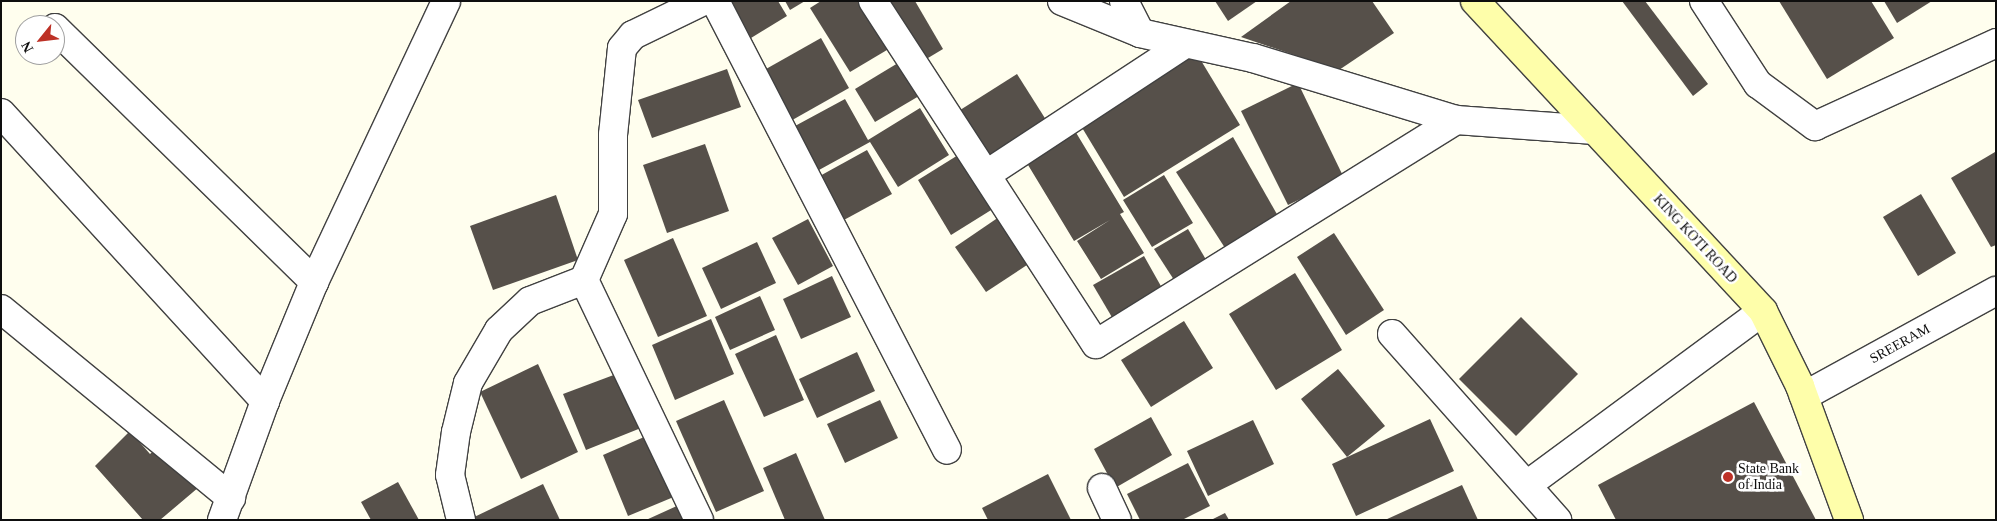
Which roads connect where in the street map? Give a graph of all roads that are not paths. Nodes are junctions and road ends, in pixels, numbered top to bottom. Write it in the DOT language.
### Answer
graph roads {
  1 [pos="446,1"];
  2 [pos="703,1"];
  3 [pos="715,1"];
  4 [pos="873,1"];
  5 [pos="1062,1"];
  6 [pos="1124,1"];
  7 [pos="1475,1"];
  8 [pos="1704,1"];
  9 [pos="1140,33"];
  10 [pos="65,38"];
  11 [pos="1996,43"];
  12 [pos="1185,44"];
  13 [pos="1,113"];
  14 [pos="1456,120"];
  15 [pos="1595,130"];
  16 [pos="987,174"];
  17 [pos="584,280"];
  18 [pos="314,282"];
  19 [pos="1996,291"];
  20 [pos="1,309"];
  21 [pos="1763,311"];
  22 [pos="1392,334"];
  23 [pos="1804,396"];
  24 [pos="265,402"];
  25 [pos="948,450"];
  26 [pos="1527,485"];
  27 [pos="1102,488"];
  28 [pos="227,509"];
  29 [pos="461,520"];
  30 [pos="699,520"];
  31 [pos="1118,520"];
  32 [pos="1557,520"];
  33 [pos="1848,520"];
  1 -- 18 [label="street"];
  2 -- 17 [label="street"];
  3 -- 25 [label="street"];
  4 -- 16 [label="street"];
  5 -- 9 [label="street"];
  6 -- 9 [label="street"];
  7 -- 15 [label="street, KING KOTI ROAD"];
  8 -- 11 [label="street"];
  9 -- 12 [label="street"];
  10 -- 18 [label="street"];
  12 -- 14 [label="street"];
  12 -- 16 [label="street"];
  13 -- 24 [label="street"];
  14 -- 15 [label="street"];
  14 -- 16 [label="street"];
  15 -- 21 [label="street, KING KOTI ROAD"];
  17 -- 29 [label="street"];
  17 -- 30 [label="street"];
  18 -- 24 [label="street"];
  19 -- 23 [label="street, SREERAM"];
  20 -- 28 [label="street"];
  21 -- 23 [label="street, KING KOTI ROAD"];
  21 -- 26 [label="street"];
  22 -- 26 [label="street"];
  23 -- 33 [label="street, KING KOTI ROAD"];
  24 -- 28 [label="street"];
  26 -- 32 [label="street"];
  27 -- 31 [label="street"];
}
